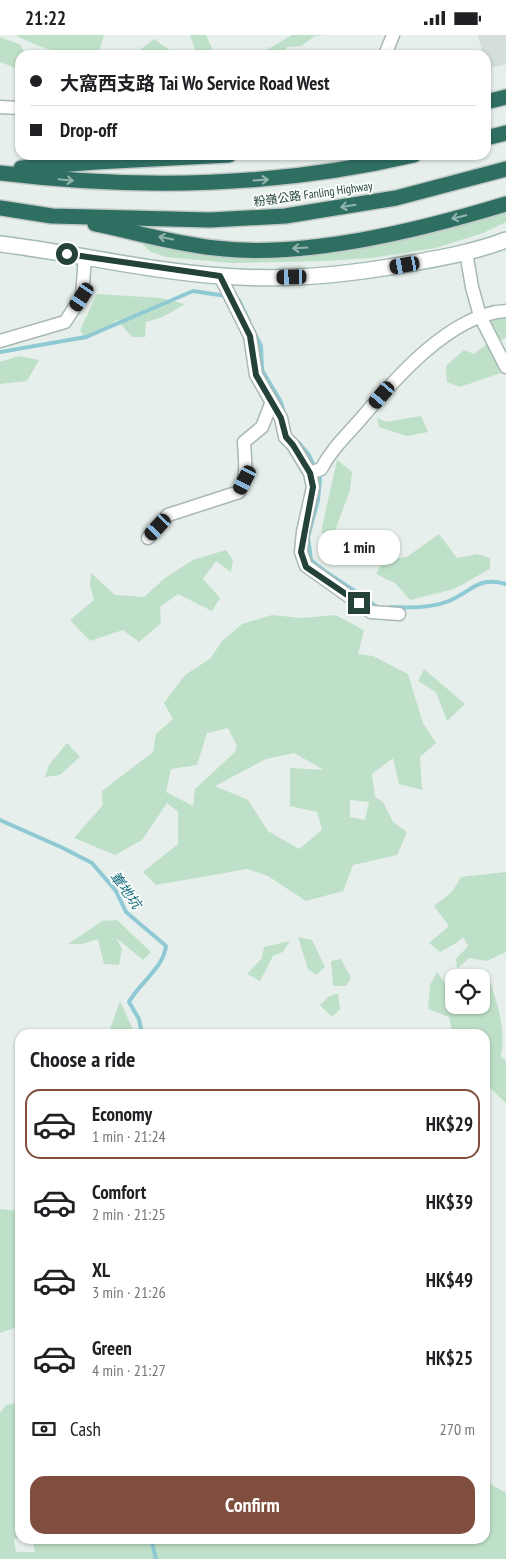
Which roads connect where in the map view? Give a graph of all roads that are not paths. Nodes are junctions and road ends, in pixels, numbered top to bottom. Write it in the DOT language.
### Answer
graph roads {
  1 [pos="393,35"];
  2 [pos="387,50"];
  3 [pos="506,97"];
  4 [pos="491,101"];
  5 [pos="0,107"];
  6 [pos="15,108"];
  7 [pos="506,133"];
  8 [pos="491,137"];
  9 [pos="134,160"];
  10 [pos="385,160"];
  11 [pos="506,169"];
  12 [pos="0,172"];
  13 [pos="506,203"];
  14 [pos="0,209"];
  15 [pos="52,216"];
  16 [pos="506,240"];
  17 [pos="0,244"];
  18 [pos="466,252"];
  19 [pos="85,257"];
  20 [pos="224,283"];
  21 [pos="506,311"];
  22 [pos="480,316"];
  23 [pos="0,341"];
  24 [pos="506,367"];
  25 [pos="271,403"];
  26 [pos="315,471"];
  27 [pos="148,537"];
  28 [pos="399,614"];
  1 -- 2 [label="street"];
  3 -- 4 [label="highway"];
  5 -- 6 [label="street"];
  7 -- 8 [label="highway"];
  9 -- 12 [label="highway"];
  12 -- 10 [label="highway, 粉嶺公路 Fanling Highway, one-way"];
  11 -- 15 [label="highway, 粉嶺公路 Fanling Highway, one-way"];
  13 -- 15 [label="highway, one-way"];
  14 -- 15 [label="highway, 粉嶺公路 Fanling Highway"];
  16 -- 18 [label="main road"];
  17 -- 19 [label="main road"];
  18 -- 20 [label="main road"];
  18 -- 22 [label="street"];
  19 -- 20 [label="main road"];
  19 -- 23 [label="street"];
  20 -- 25 [label="street"];
  21 -- 22 [label="street"];
  22 -- 24 [label="street"];
  22 -- 26 [label="street"];
  25 -- 26 [label="street"];
  25 -- 27 [label="street"];
  26 -- 28 [label="street"];
}
